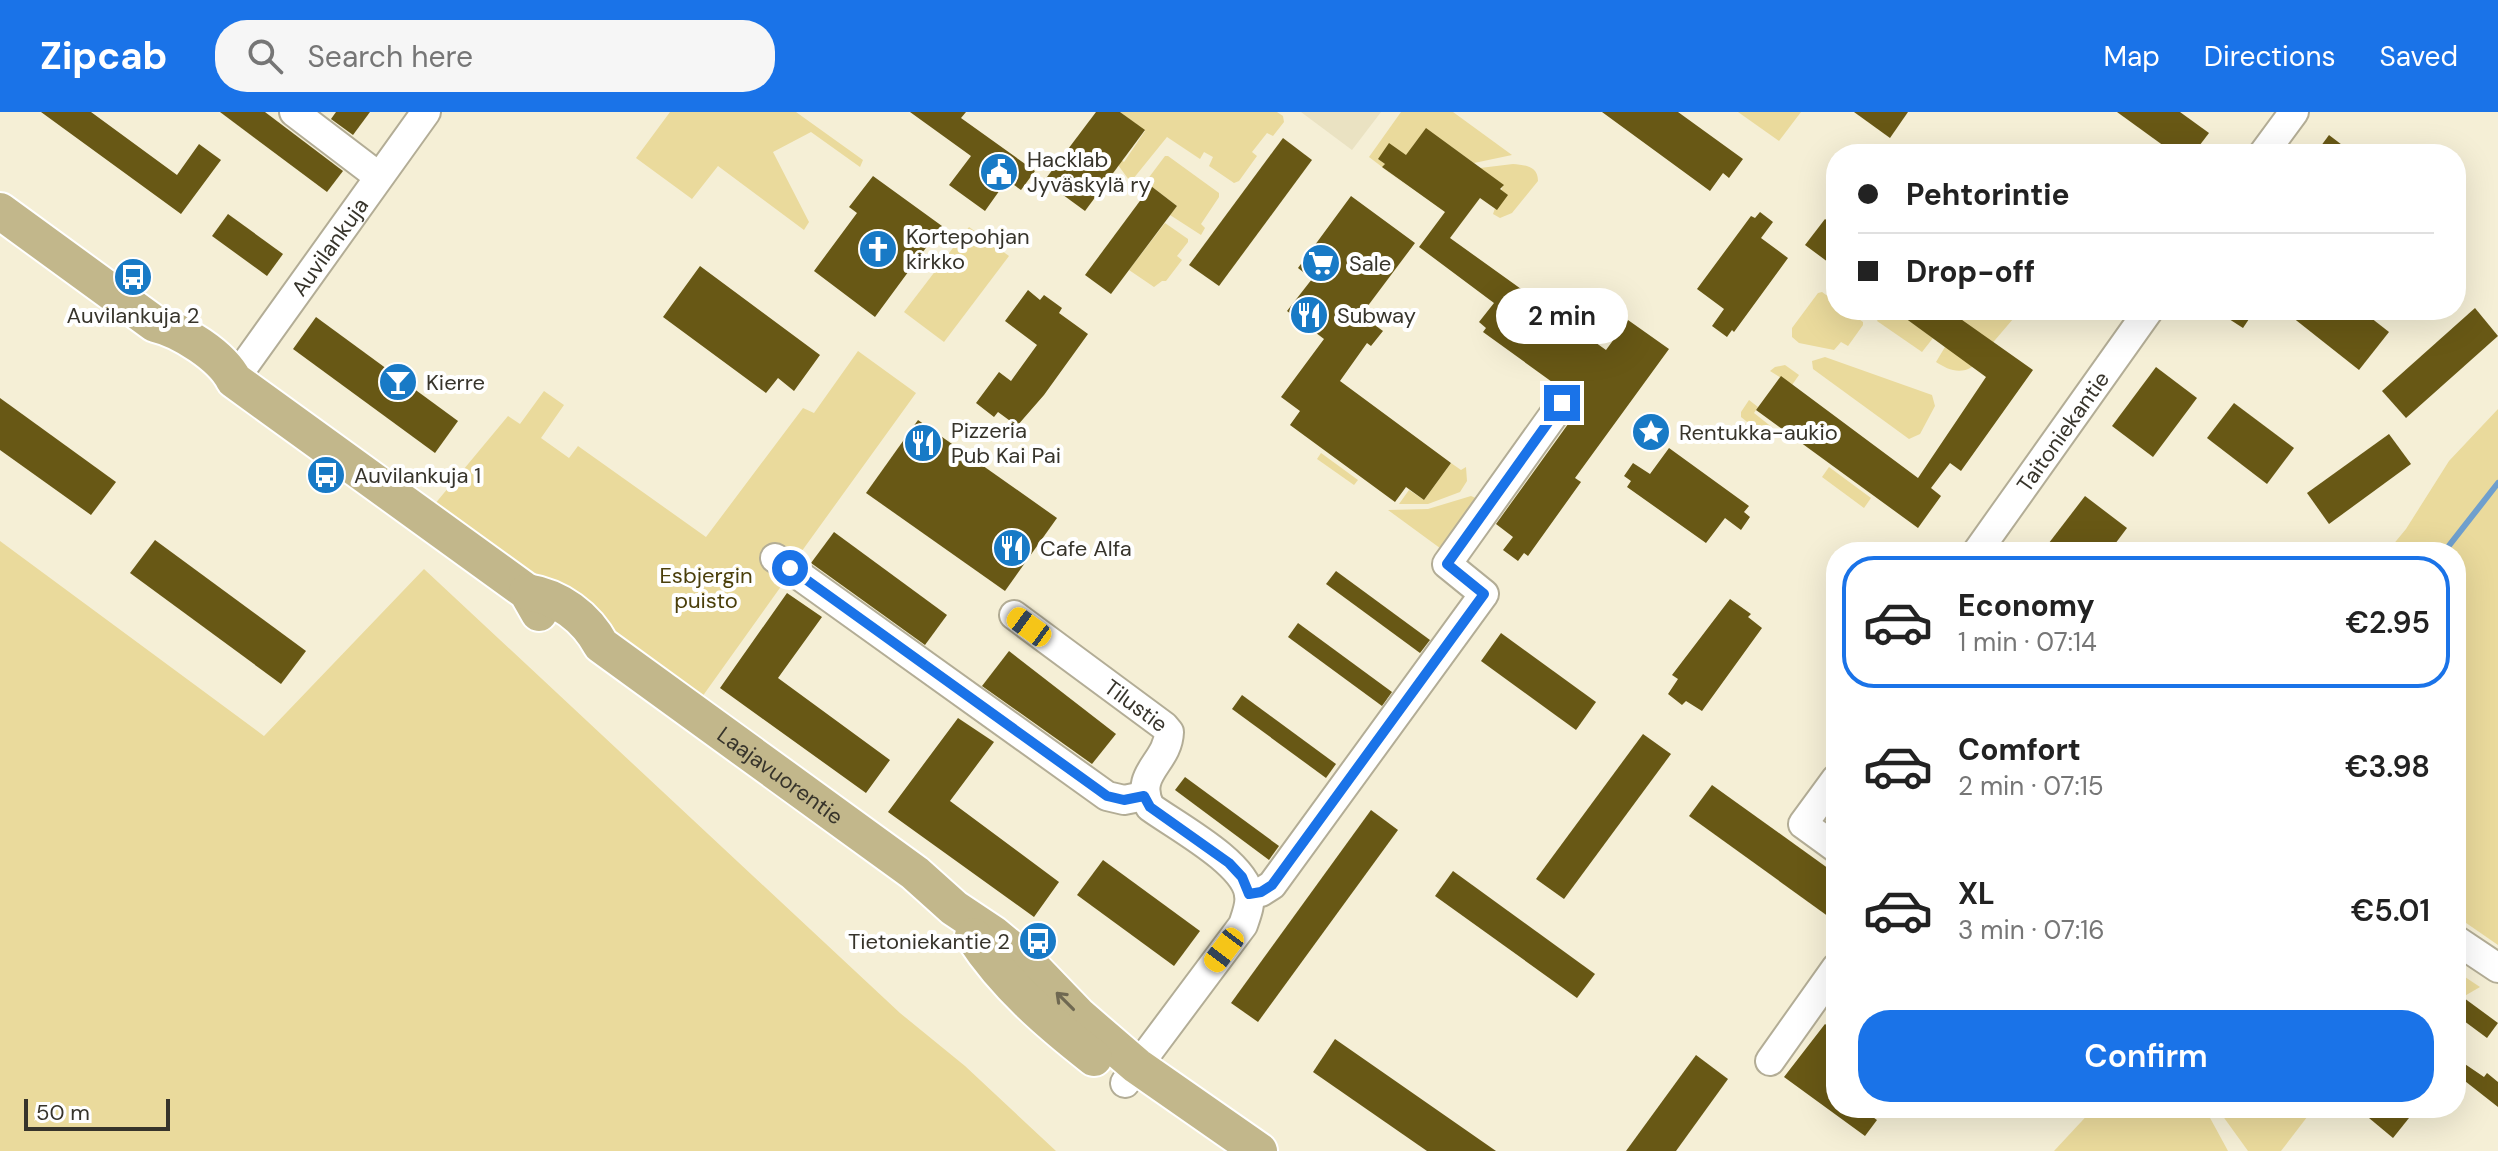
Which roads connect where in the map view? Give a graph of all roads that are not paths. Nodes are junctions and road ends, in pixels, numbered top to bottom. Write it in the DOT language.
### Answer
graph roads {
  1 [pos="294,112"];
  2 [pos="426,112"];
  3 [pos="2294,112"];
  4 [pos="2270,144"];
  5 [pos="378,176"];
  6 [pos="0,211"];
  7 [pos="2142,320"];
  8 [pos="234,380"];
  9 [pos="1562,403"];
  10 [pos="1984,542"];
  11 [pos="775,558"];
  12 [pos="1014,615"];
  13 [pos="1826,793"];
  14 [pos="1144,796"];
  15 [pos="1826,841"];
  16 [pos="1249,894"];
  17 [pos="2466,946"];
  18 [pos="2498,968"];
  19 [pos="1826,982"];
  20 [pos="1770,1061"];
  21 [pos="1131,1074"];
  22 [pos="1225,1151"];
  23 [pos="1259,1151"];
  1 -- 5 [label="street"];
  2 -- 5 [label="street, Auvilankuja"];
  3 -- 4 [label="street"];
  5 -- 8 [label="street, Auvilankuja"];
  6 -- 8 [label="main road, Laajavuorentie"];
  7 -- 10 [label="street, Taitoniekantie"];
  8 -- 21 [label="main road, Laajavuorentie"];
  9 -- 16 [label="street"];
  11 -- 14 [label="street"];
  12 -- 14 [label="street, Tilustie"];
  13 -- 15 [label="street"];
  14 -- 16 [label="street"];
  16 -- 21 [label="street"];
  17 -- 18 [label="street"];
  19 -- 20 [label="street"];
  21 -- 22 [label="main road, Laajavuorentie"];
  21 -- 23 [label="main road, Laajavuorentie"];
}
